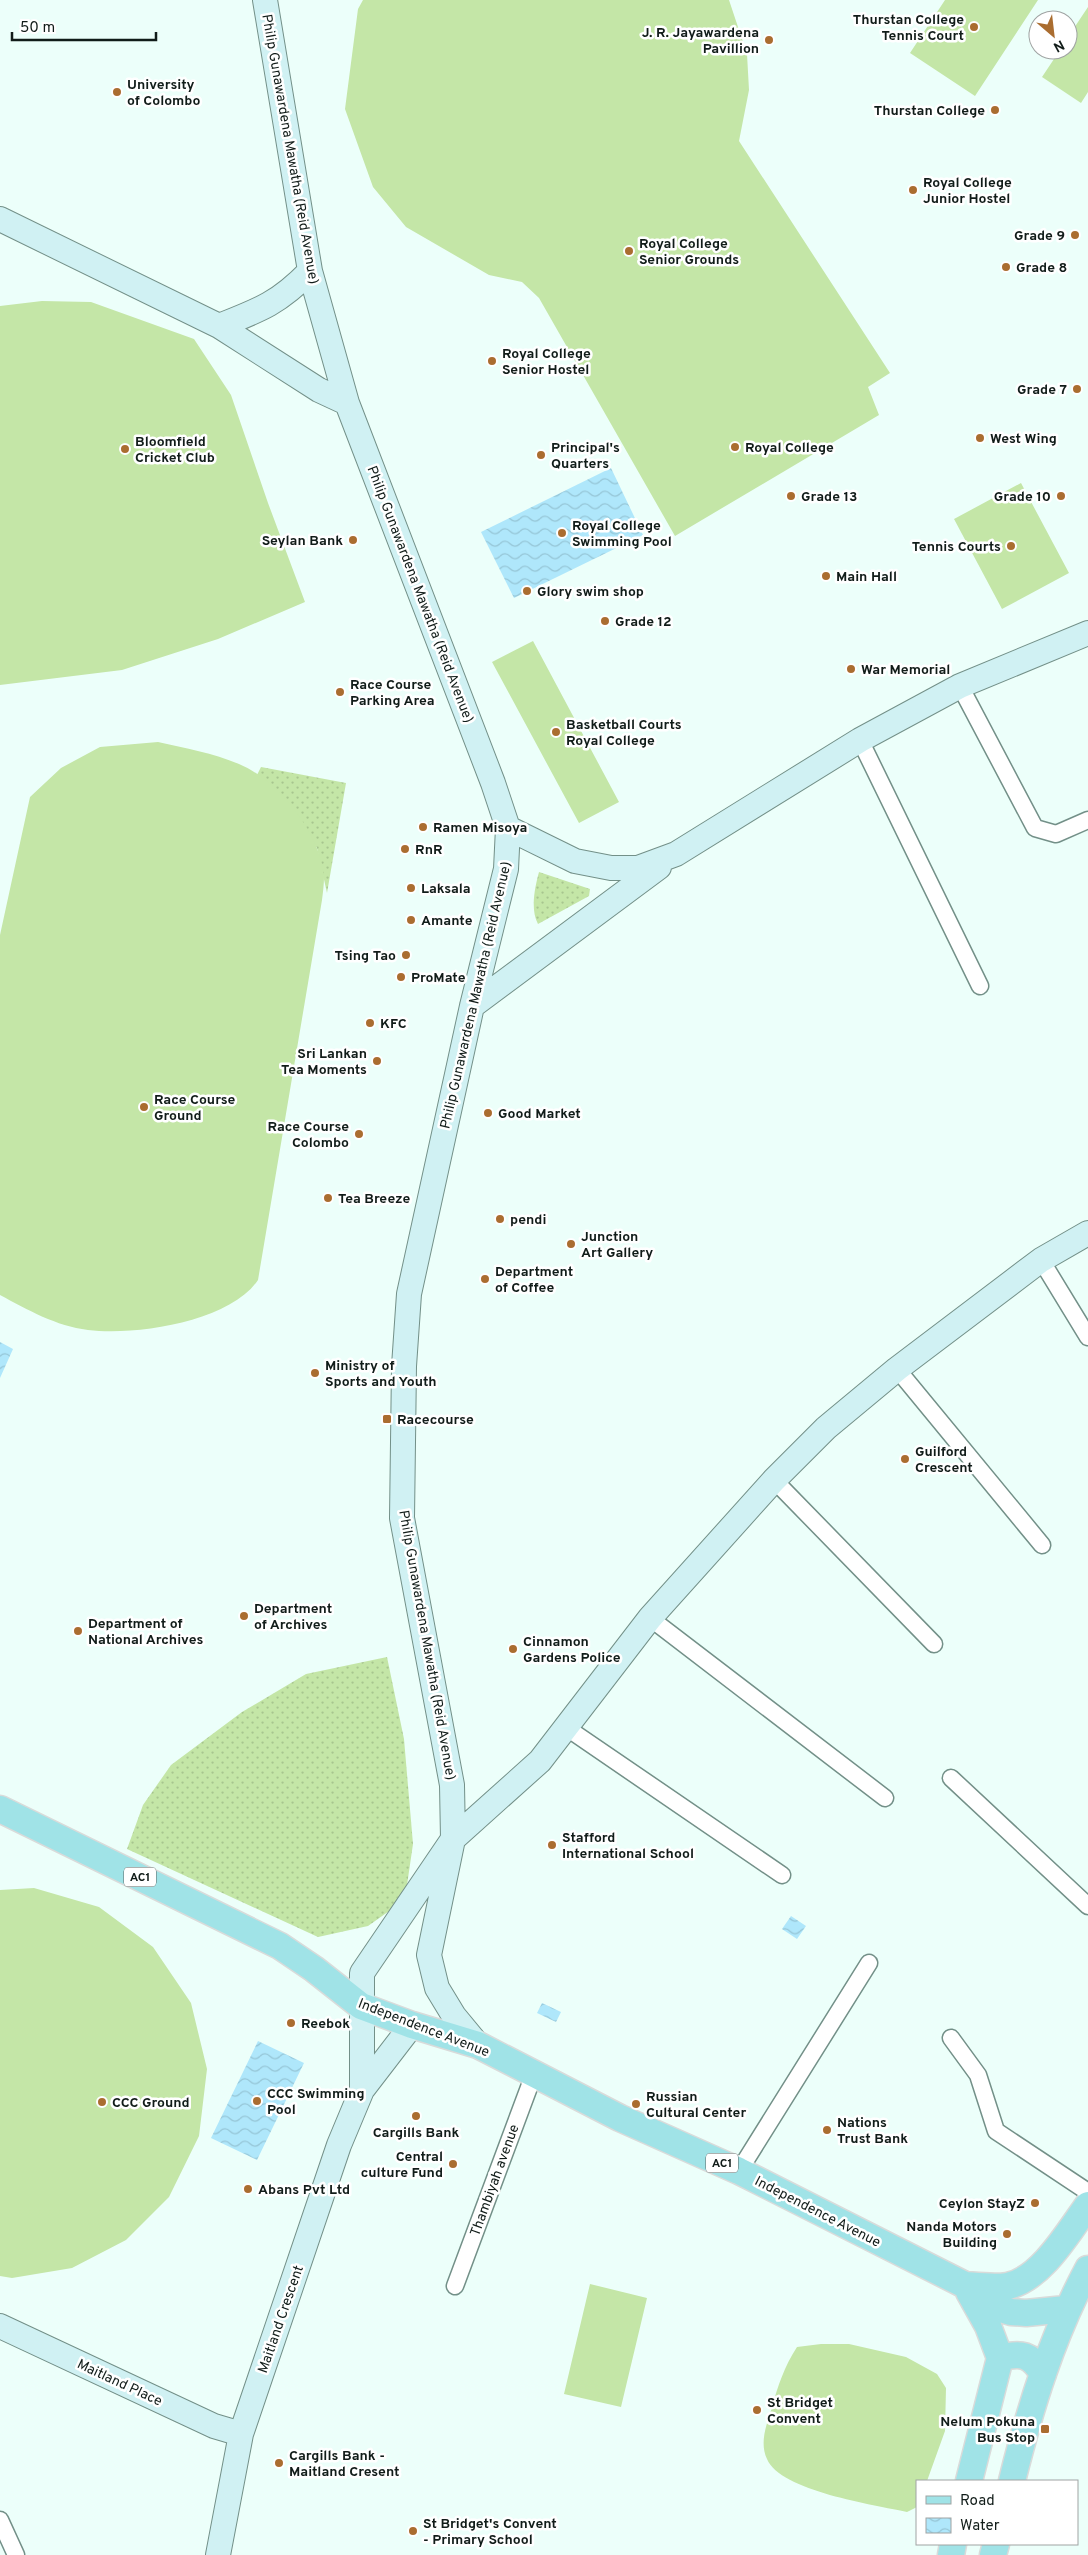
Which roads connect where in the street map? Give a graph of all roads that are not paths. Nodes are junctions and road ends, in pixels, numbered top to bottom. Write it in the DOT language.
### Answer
graph roads {
  1 [pos="265,0"];
  2 [pos="0,219"];
  3 [pos="310,271"];
  4 [pos="219,326"];
  5 [pos="347,402"];
  6 [pos="1088,632"];
  7 [pos="960,686"];
  8 [pos="860,740"];
  9 [pos="1088,820"];
  10 [pos="508,828"];
  11 [pos="676,854"];
  12 [pos="980,986"];
  13 [pos="472,1006"];
  14 [pos="1088,1234"];
  15 [pos="1040,1260"];
  16 [pos="1088,1337"];
  17 [pos="897,1369"];
  18 [pos="774,1480"];
  19 [pos="1042,1545"];
  20 [pos="650,1618"];
  21 [pos="934,1644"];
  22 [pos="567,1728"];
  23 [pos="951,1778"];
  24 [pos="885,1798"];
  25 [pos="0,1809"];
  26 [pos="454,1839"];
  27 [pos="782,1874"];
  28 [pos="1088,1906"];
  29 [pos="869,1963"];
  30 [pos="361,2006"];
  31 [pos="412,2025"];
  32 [pos="951,2038"];
  33 [pos="478,2045"];
  34 [pos="534,2074"];
  35 [pos="362,2090"];
  36 [pos="740,2171"];
  37 [pos="1088,2192"];
  38 [pos="1088,2205"];
  39 [pos="1088,2269"];
  40 [pos="964,2285"];
  41 [pos="455,2286"];
  42 [pos="1066,2309"];
  43 [pos="0,2326"];
  44 [pos="1000,2358"];
  45 [pos="1043,2374"];
  46 [pos="241,2434"];
  47 [pos="969,2480"];
  48 [pos="1012,2480"];
  49 [pos="0,2520"];
  50 [pos="4,2541"];
  51 [pos="16,2555"];
  52 [pos="218,2555"];
  1 -- 3 [label="main road, Philip Gunawardena Mawatha (Reid Avenue)"];
  2 -- 4 [label="main road"];
  3 -- 4 [label="main road"];
  3 -- 5 [label="main road, Philip Gunawardena Mawatha (Reid Avenue)"];
  4 -- 5 [label="main road"];
  5 -- 10 [label="main road, Philip Gunawardena Mawatha (Reid Avenue)"];
  6 -- 7 [label="main road"];
  7 -- 8 [label="main road"];
  7 -- 9 [label="street"];
  8 -- 11 [label="main road"];
  8 -- 12 [label="street"];
  10 -- 11 [label="main road"];
  10 -- 13 [label="main road, Philip Gunawardena Mawatha (Reid Avenue)"];
  11 -- 13 [label="main road"];
  13 -- 26 [label="main road, Philip Gunawardena Mawatha (Reid Avenue)"];
  14 -- 15 [label="main road, Maitland Crescent"];
  15 -- 16 [label="street"];
  15 -- 17 [label="main road, Maitland Crescent"];
  17 -- 18 [label="main road, Maitland Crescent"];
  17 -- 19 [label="street"];
  18 -- 20 [label="main road, Maitland Crescent"];
  18 -- 21 [label="street"];
  20 -- 22 [label="main road, Maitland Crescent"];
  20 -- 24 [label="street"];
  22 -- 26 [label="main road, Maitland Crescent"];
  22 -- 27 [label="street"];
  23 -- 28 [label="street"];
  25 -- 30 [label="main road, Independence Avenue / AC1"];
  26 -- 30 [label="main road, Maitland Crescent"];
  26 -- 33 [label="main road, Philip Gunawardena Mawatha (Reid Avenue)"];
  29 -- 36 [label="street"];
  30 -- 31 [label="main road, Independence Avenue / AC1"];
  30 -- 35 [label="main road, Maitland Crescent"];
  31 -- 33 [label="main road, Independence Avenue / AC1"];
  31 -- 35 [label="main road, Maitland Crescent"];
  32 -- 37 [label="street"];
  33 -- 34 [label="main road, Independence Avenue / AC1"];
  34 -- 36 [label="main road, Independence Avenue / AC1"];
  34 -- 41 [label="street, Thambiyah avenue"];
  35 -- 46 [label="main road, Maitland Crescent"];
  36 -- 40 [label="main road, Independence Avenue / AC1"];
  38 -- 40 [label="main road"];
  39 -- 42 [label="main road"];
  40 -- 42 [label="main road, Independence Avenue"];
  40 -- 44 [label="main road"];
  42 -- 45 [label="main road"];
  43 -- 46 [label="main road, Maitland Place"];
  44 -- 45 [label="main road"];
  44 -- 47 [label="main road"];
  45 -- 48 [label="main road"];
  46 -- 52 [label="main road, Maitland Crescent"];
  49 -- 50 [label="street"];
  50 -- 51 [label="street"];
}
